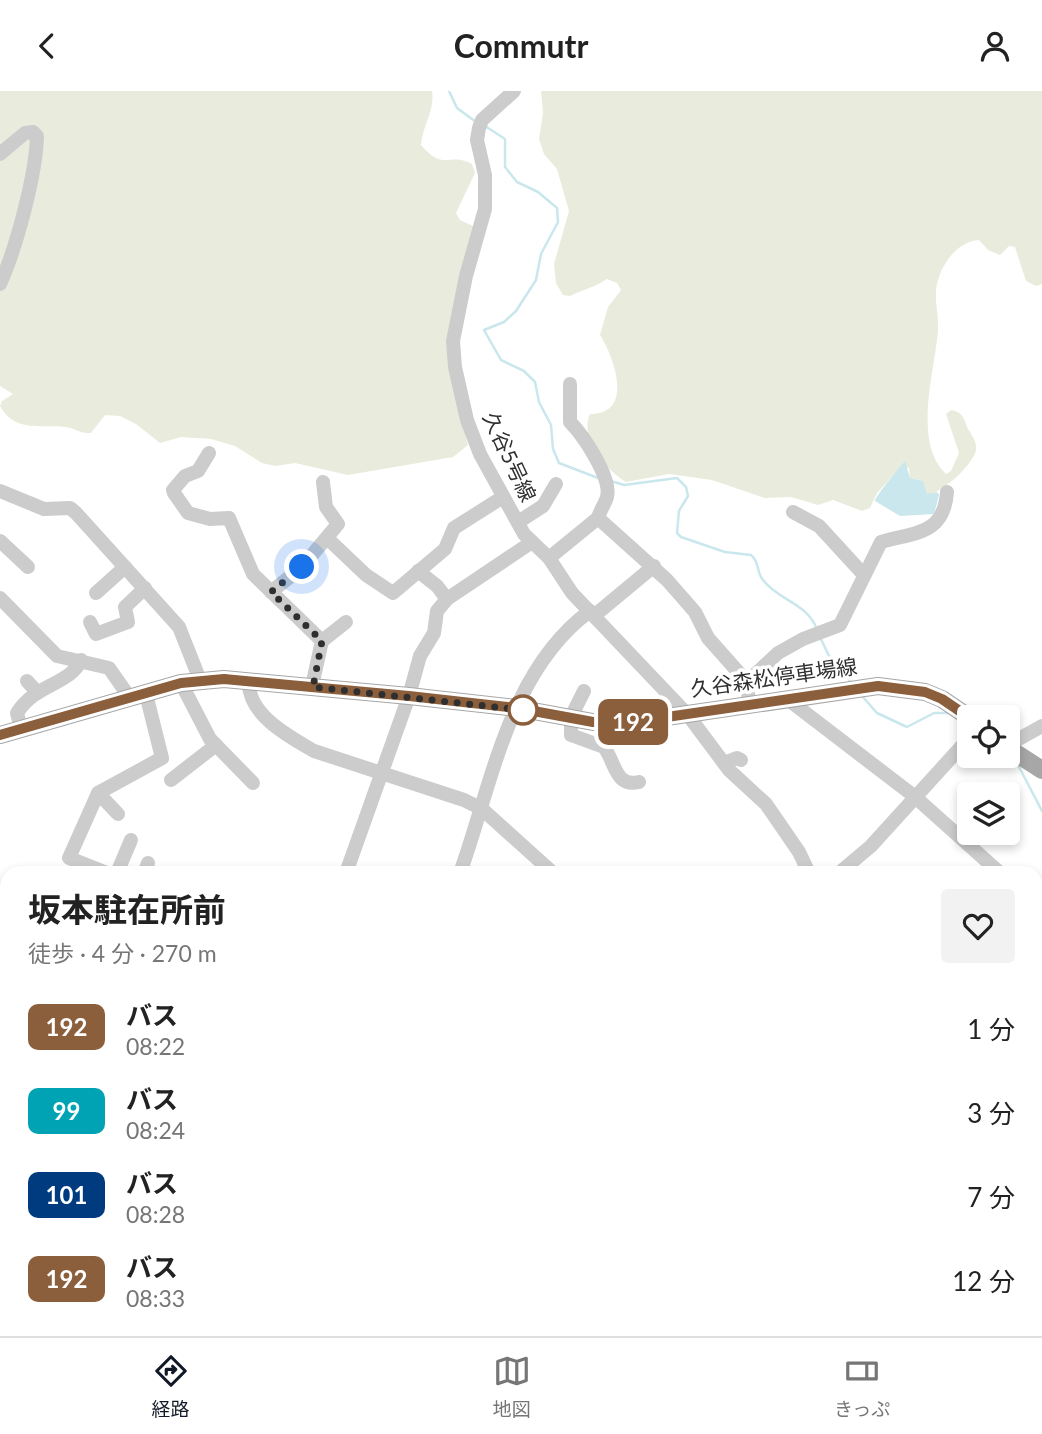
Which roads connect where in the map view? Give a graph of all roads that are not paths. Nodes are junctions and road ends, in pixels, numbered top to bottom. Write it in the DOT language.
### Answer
graph roads {
  1 [pos="514,91"];
  2 [pos="0,154"];
  3 [pos="0,284"];
  4 [pos="570,383"];
  5 [pos="209,453"];
  6 [pos="323,482"];
  7 [pos="556,484"];
  8 [pos="0,491"];
  9 [pos="947,492"];
  10 [pos="503,497"];
  11 [pos="793,512"];
  12 [pos="598,518"];
  13 [pos="518,522"];
  14 [pos="2,537"];
  15 [pos="327,538"];
  16 [pos="533,542"];
  17 [pos="549,558"];
  18 [pos="654,566"];
  19 [pos="28,567"];
  20 [pos="125,567"];
  21 [pos="418,571"];
  22 [pos="864,575"];
  23 [pos="145,588"];
  24 [pos="271,592"];
  25 [pos="96,593"];
  26 [pos="0,598"];
  27 [pos="447,599"];
  28 [pos="592,613"];
  29 [pos="90,622"];
  30 [pos="346,622"];
  31 [pos="322,641"];
  32 [pos="81,660"];
  33 [pos="201,680"];
  34 [pos="27,681"];
  35 [pos="249,681"];
  36 [pos="747,682"];
  37 [pos="181,683"];
  38 [pos="313,687"];
  39 [pos="584,691"];
  40 [pos="37,692"];
  41 [pos="138,696"];
  42 [pos="409,696"];
  43 [pos="786,698"];
  44 [pos="749,703"];
  45 [pos="517,708"];
  46 [pos="957,709"];
  47 [pos="684,714"];
  48 [pos="570,717"];
  49 [pos="1042,726"];
  50 [pos="21,729"];
  51 [pos="0,735"];
  52 [pos="1020,740"];
  53 [pos="216,745"];
  54 [pos="957,751"];
  55 [pos="1020,756"];
  56 [pos="741,760"];
  57 [pos="724,763"];
  58 [pos="1042,771"];
  59 [pos="382,772"];
  60 [pos="171,780"];
  61 [pos="639,782"];
  62 [pos="253,783"];
  63 [pos="98,793"];
  64 [pos="914,796"];
  65 [pos="482,809"];
  66 [pos="118,814"];
  67 [pos="131,840"];
  68 [pos="89,866"];
  69 [pos="120,866"];
  70 [pos="348,866"];
  71 [pos="462,866"];
  72 [pos="545,866"];
  73 [pos="806,866"];
  74 [pos="847,866"];
  75 [pos="992,866"];
  1 -- 10 [label="street, 久谷5号線"];
  2 -- 3 [label="street"];
  4 -- 12 [label="street"];
  5 -- 24 [label="street"];
  6 -- 15 [label="street"];
  7 -- 13 [label="street"];
  8 -- 20 [label="street"];
  9 -- 22 [label="street"];
  10 -- 13 [label="street, 久谷5号線"];
  10 -- 21 [label="street"];
  11 -- 22 [label="street"];
  12 -- 17 [label="street"];
  12 -- 18 [label="street"];
  13 -- 16 [label="street, 久谷5号線"];
  14 -- 19 [label="street"];
  15 -- 21 [label="street"];
  15 -- 24 [label="street"];
  16 -- 17 [label="street, 久谷5号線"];
  16 -- 27 [label="street"];
  17 -- 28 [label="street, 久谷5号線"];
  18 -- 28 [label="street"];
  18 -- 36 [label="street"];
  20 -- 23 [label="street"];
  20 -- 25 [label="street"];
  21 -- 27 [label="street"];
  22 -- 36 [label="street"];
  23 -- 29 [label="street"];
  23 -- 33 [label="street"];
  24 -- 31 [label="street"];
  26 -- 32 [label="street"];
  27 -- 42 [label="street"];
  28 -- 45 [label="street"];
  28 -- 47 [label="street, 久谷5号線"];
  30 -- 31 [label="street"];
  31 -- 38 [label="street"];
  32 -- 40 [label="street"];
  32 -- 41 [label="street"];
  33 -- 35 [label="main road, 久谷森松停車場線"];
  33 -- 37 [label="main road, 久谷森松停車場線"];
  34 -- 40 [label="street"];
  35 -- 38 [label="main road, 久谷森松停車場線"];
  35 -- 59 [label="street"];
  36 -- 44 [label="street"];
  37 -- 41 [label="main road, 久谷森松停車場線"];
  37 -- 53 [label="street"];
  38 -- 42 [label="main road, 久谷森松停車場線"];
  39 -- 48 [label="street"];
  40 -- 50 [label="street"];
  41 -- 50 [label="main road, 久谷森松停車場線"];
  41 -- 63 [label="street"];
  42 -- 45 [label="main road, 久谷森松停車場線"];
  42 -- 59 [label="street"];
  43 -- 44 [label="main road, 久谷森松停車場線"];
  43 -- 46 [label="main road, 久谷森松停車場線"];
  43 -- 64 [label="street"];
  44 -- 47 [label="main road, 久谷森松停車場線"];
  45 -- 48 [label="main road, 久谷森松停車場線"];
  45 -- 65 [label="street"];
  47 -- 48 [label="main road, 久谷森松停車場線"];
  47 -- 57 [label="street, 久谷5号線"];
  48 -- 61 [label="street"];
  49 -- 52 [label="street"];
  50 -- 51 [label="main road, 久谷森松停車場線"];
  53 -- 60 [label="street"];
  53 -- 62 [label="street"];
  54 -- 64 [label="street"];
  55 -- 58 [label="main road"];
  56 -- 57 [label="street"];
  57 -- 73 [label="street, 久谷5号線"];
  59 -- 65 [label="street"];
  59 -- 70 [label="street"];
  63 -- 66 [label="street"];
  63 -- 68 [label="street"];
  64 -- 74 [label="street"];
  64 -- 75 [label="street"];
  65 -- 71 [label="street"];
  65 -- 72 [label="street"];
  67 -- 69 [label="street"];
}
